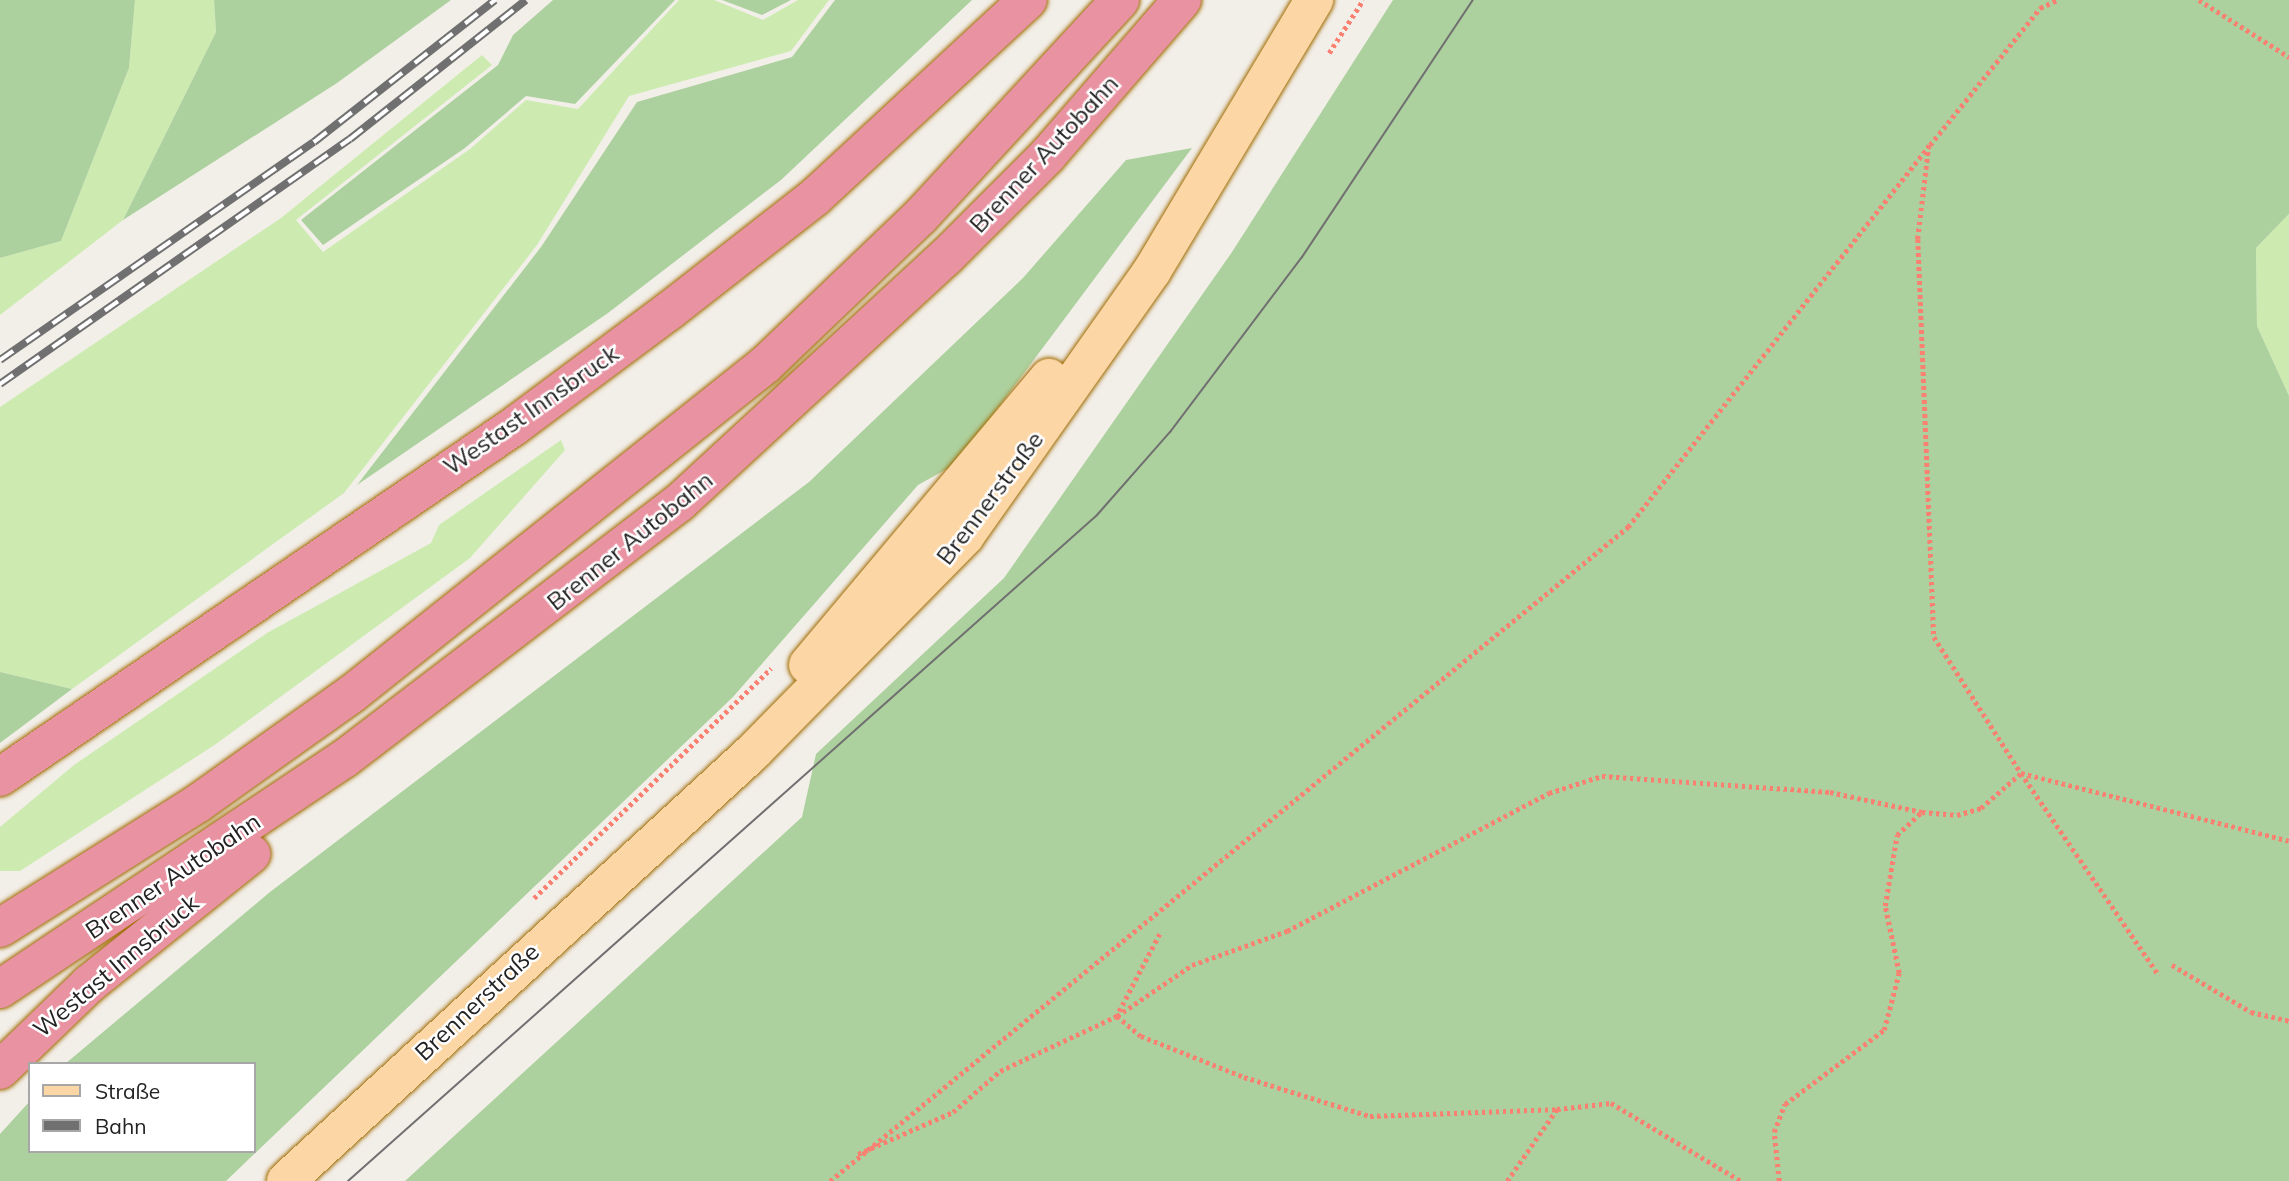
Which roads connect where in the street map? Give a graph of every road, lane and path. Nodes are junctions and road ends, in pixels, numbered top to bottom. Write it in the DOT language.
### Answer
graph roads {
  1 [pos="1028,0"];
  2 [pos="1120,0"];
  3 [pos="1182,0"];
  4 [pos="1314,0"];
  5 [pos="2057,0"];
  6 [pos="2199,0"];
  7 [pos="2289,57"];
  8 [pos="1930,145"];
  9 [pos="493,649"];
  10 [pos="776,662"];
  11 [pos="2021,773"];
  12 [pos="0,777"];
  13 [pos="1922,811"];
  14 [pos="2289,841"];
  15 [pos="530,903"];
  16 [pos="0,928"];
  17 [pos="1160,934"];
  18 [pos="2172,965"];
  19 [pos="2159,975"];
  20 [pos="0,989"];
  21 [pos="1117,1016"];
  22 [pos="2289,1021"];
  23 [pos="0,1070"];
  24 [pos="1557,1109"];
  25 [pos="851,1157"];
  26 [pos="286,1181"];
  27 [pos="830,1181"];
  28 [pos="1507,1181"];
  29 [pos="1741,1181"];
  30 [pos="1779,1181"];
  1 -- 12 [label="highway, Westast Innsbruck"];
  2 -- 16 [label="highway, Brenner Autobahn"];
  3 -- 9 [label="highway, Brenner Autobahn"];
  4 -- 26 [label="main road, Brennerstraße"];
  5 -- 8 [label="path"];
  6 -- 7 [label="path"];
  8 -- 11 [label="path"];
  8 -- 25 [label="path"];
  9 -- 20 [label="highway, Brenner Autobahn"];
  9 -- 23 [label="highway, Westast Innsbruck"];
  10 -- 15 [label="path"];
  11 -- 13 [label="path"];
  11 -- 14 [label="path"];
  11 -- 19 [label="path"];
  13 -- 21 [label="path"];
  13 -- 30 [label="path"];
  17 -- 21 [label="path"];
  18 -- 22 [label="path"];
  21 -- 24 [label="path"];
  21 -- 25 [label="path"];
  24 -- 28 [label="path"];
  24 -- 29 [label="path"];
  25 -- 27 [label="path"];
}
